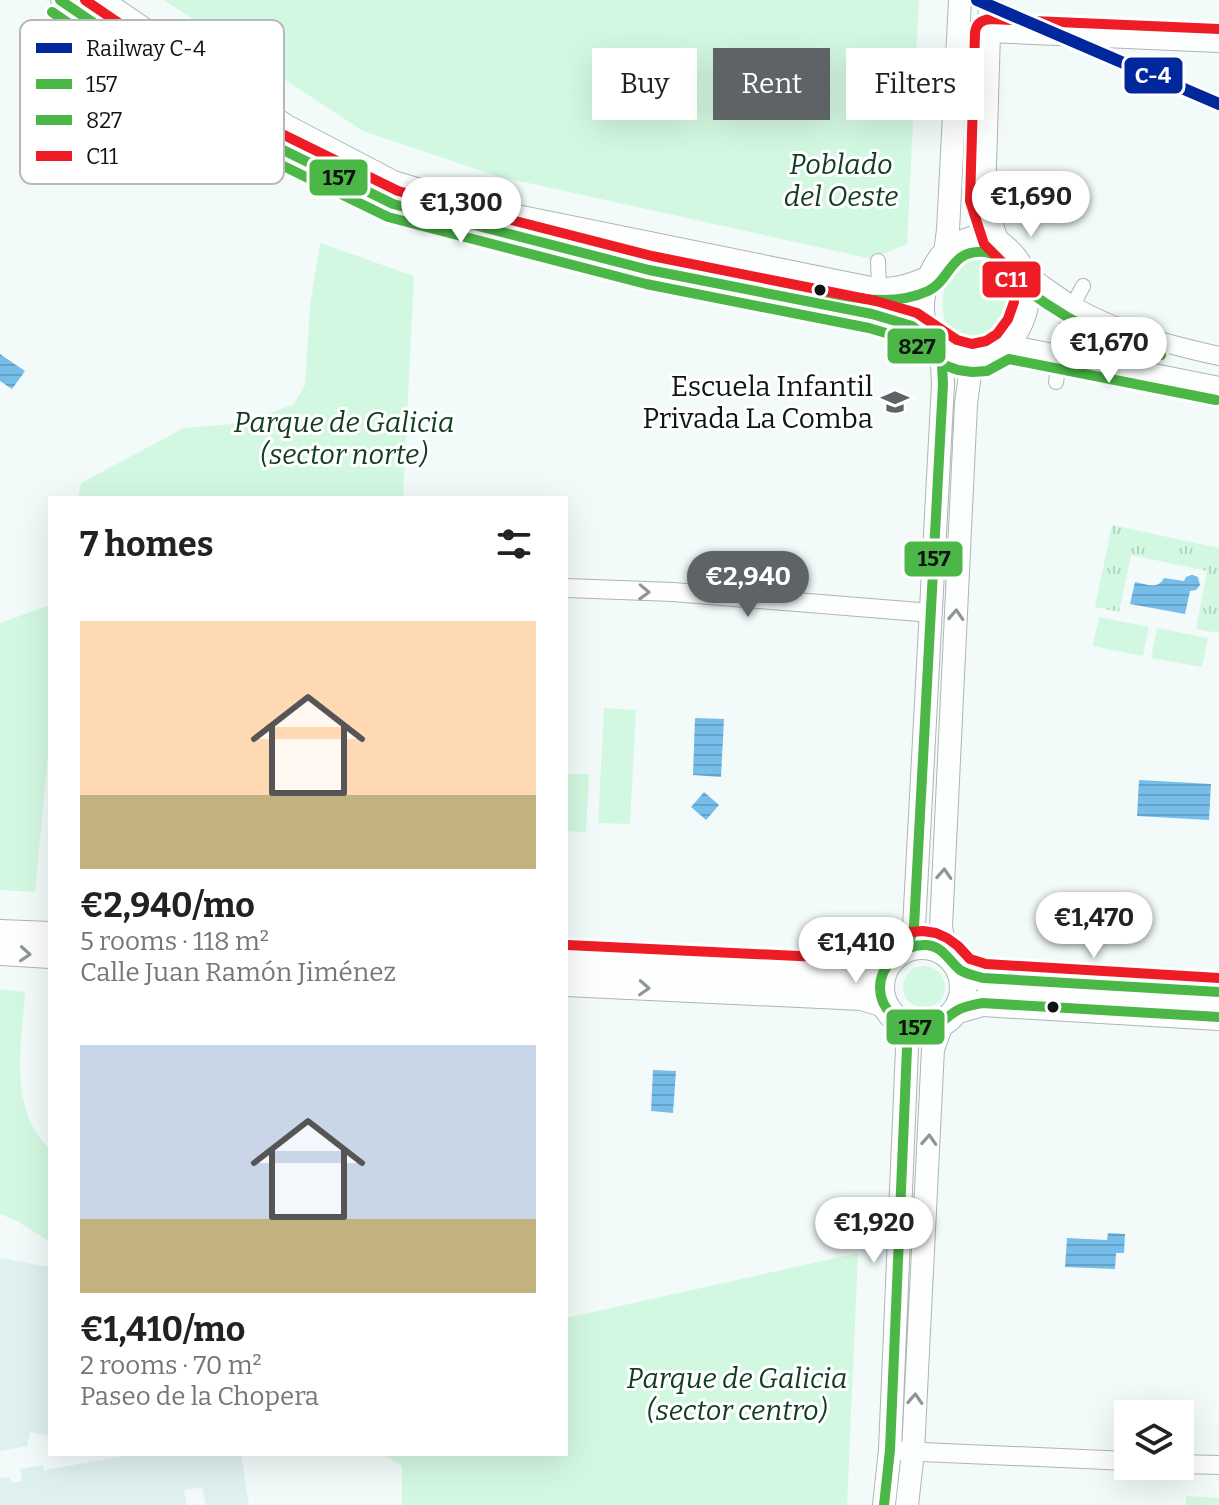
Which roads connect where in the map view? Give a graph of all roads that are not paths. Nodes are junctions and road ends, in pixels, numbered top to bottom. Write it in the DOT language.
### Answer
graph roads {
  1 [pos="60,0"];
  2 [pos="105,0"];
  3 [pos="960,0"];
  4 [pos="990,0"];
  5 [pos="89,20"];
  6 [pos="134,20"];
  7 [pos="989,33"];
  8 [pos="1219,43"];
  9 [pos="284,122"];
  10 [pos="284,150"];
  11 [pos="996,238"];
  12 [pos="945,253"];
  13 [pos="878,261"];
  14 [pos="1025,273"];
  15 [pos="927,276"];
  16 [pos="1083,286"];
  17 [pos="879,288"];
  18 [pos="1072,305"];
  19 [pos="872,314"];
  20 [pos="936,343"];
  21 [pos="1007,344"];
  22 [pos="1060,355"];
  23 [pos="1219,356"];
  24 [pos="972,358"];
  25 [pos="1056,382"];
  26 [pos="1219,386"];
  27 [pos="568,588"];
  28 [pos="932,613"];
  29 [pos="0,933"];
  30 [pos="48,935"];
  31 [pos="907,948"];
  32 [pos="0,952"];
  33 [pos="48,955"];
  34 [pos="568,959"];
  35 [pos="954,962"];
  36 [pos="885,967"];
  37 [pos="568,983"];
  38 [pos="1219,992"];
  39 [pos="893,1014"];
  40 [pos="950,1017"];
  41 [pos="1219,1017"];
  42 [pos="890,1450"];
  43 [pos="913,1452"];
  44 [pos="1114,1460"];
  45 [pos="1194,1464"];
  46 [pos="1219,1465"];
  47 [pos="884,1505"];
  48 [pos="907,1505"];
  1 -- 5 [label="street"];
  2 -- 6 [label="street"];
  3 -- 12 [label="street"];
  4 -- 7 [label="street"];
  7 -- 8 [label="street"];
  7 -- 11 [label="street"];
  9 -- 17 [label="street"];
  10 -- 19 [label="street"];
  11 -- 12 [label="street"];
  11 -- 14 [label="street"];
  12 -- 15 [label="street"];
  13 -- 17 [label="street"];
  14 -- 18 [label="street"];
  14 -- 21 [label="street"];
  15 -- 17 [label="street"];
  15 -- 20 [label="street"];
  16 -- 18 [label="street"];
  17 -- 19 [label="street"];
  18 -- 22 [label="street"];
  18 -- 23 [label="street"];
  19 -- 20 [label="street"];
  20 -- 24 [label="street"];
  20 -- 28 [label="street"];
  21 -- 22 [label="street"];
  21 -- 24 [label="street"];
  22 -- 25 [label="street"];
  22 -- 26 [label="street"];
  35 -- 24 [label="street, one-way"];
  27 -- 28 [label="street, one-way"];
  28 -- 31 [label="street"];
  29 -- 30 [label="main road"];
  31 -- 35 [label="main road"];
  31 -- 36 [label="main road"];
  32 -- 33 [label="main road, one-way"];
  34 -- 36 [label="main road"];
  35 -- 38 [label="main road"];
  35 -- 40 [label="main road"];
  36 -- 39 [label="main road"];
  37 -- 39 [label="main road, one-way"];
  39 -- 40 [label="main road"];
  39 -- 42 [label="street"];
  40 -- 41 [label="main road"];
  43 -- 40 [label="street, one-way"];
  42 -- 43 [label="street"];
  42 -- 47 [label="street"];
  43 -- 44 [label="street"];
  43 -- 48 [label="street"];
  45 -- 46 [label="street"];
}
